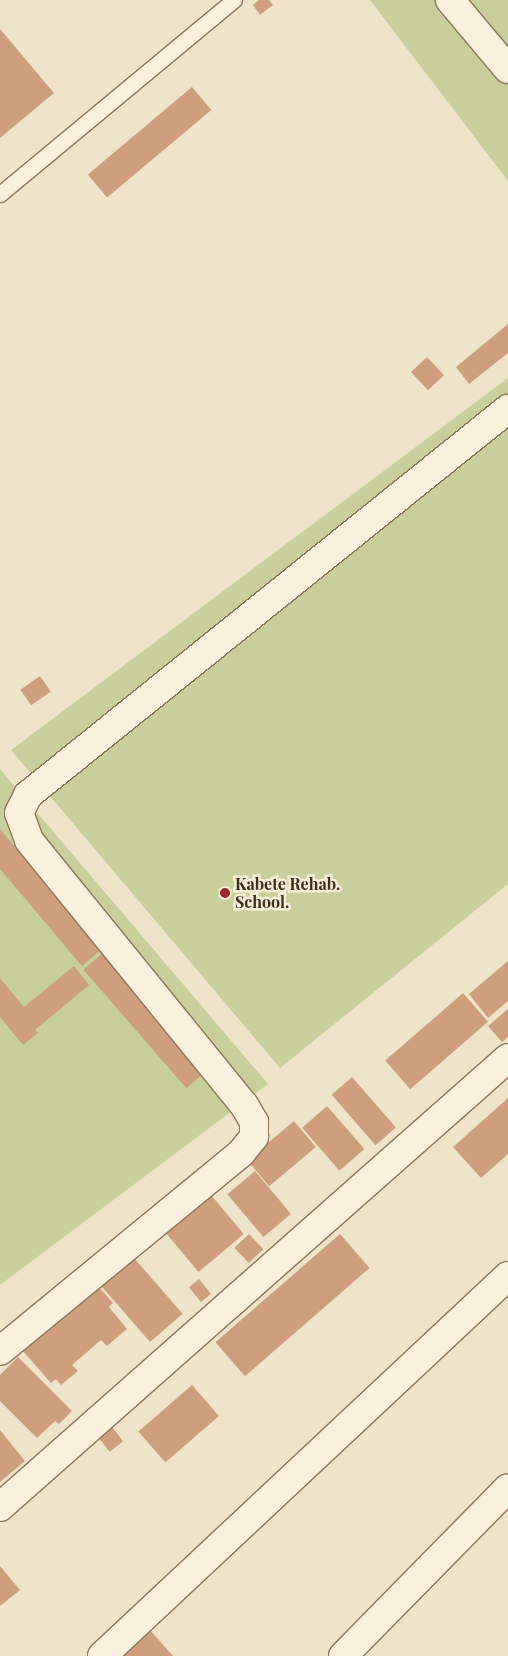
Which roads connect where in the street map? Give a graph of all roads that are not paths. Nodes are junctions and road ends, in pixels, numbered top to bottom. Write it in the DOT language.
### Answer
graph roads {
  1 [pos="234,0"];
  2 [pos="450,0"];
  3 [pos="508,69"];
  4 [pos="0,194"];
  5 [pos="508,409"];
  6 [pos="508,1058"];
  7 [pos="508,1276"];
  8 [pos="0,1351"];
  9 [pos="508,1488"];
  10 [pos="0,1506"];
  11 [pos="102,1656"];
  12 [pos="342,1656"];
  1 -- 4 [label="lane"];
  2 -- 3 [label="street"];
  5 -- 8 [label="street"];
  6 -- 10 [label="street"];
  7 -- 11 [label="street"];
  9 -- 12 [label="street"];
}
